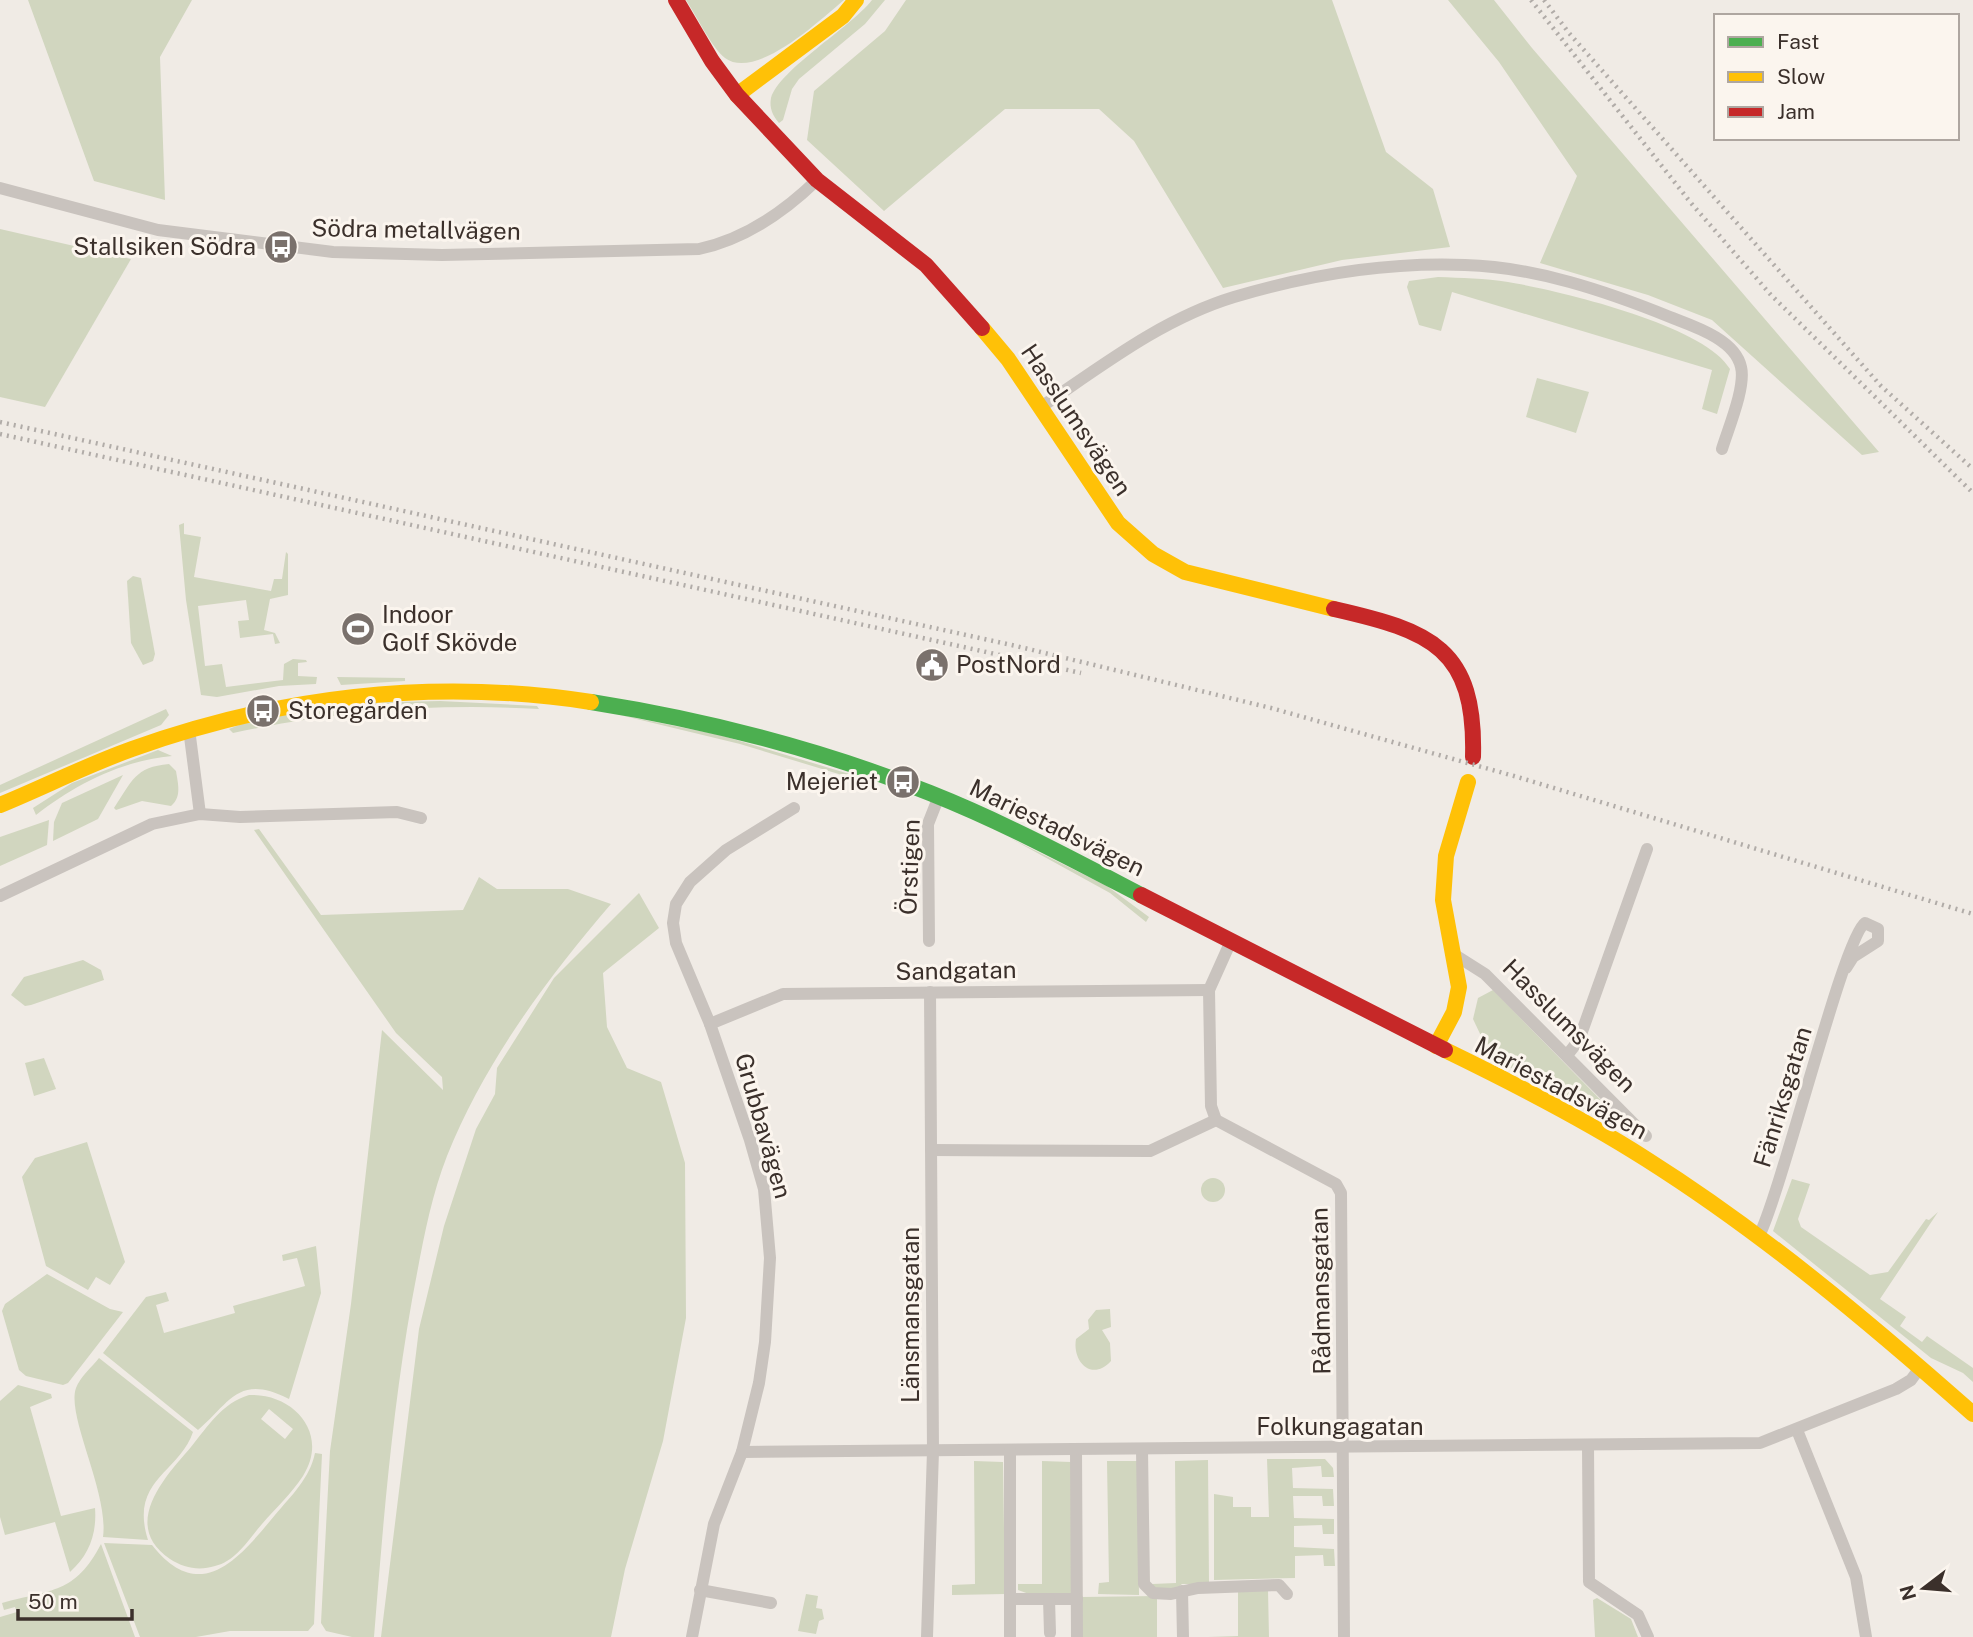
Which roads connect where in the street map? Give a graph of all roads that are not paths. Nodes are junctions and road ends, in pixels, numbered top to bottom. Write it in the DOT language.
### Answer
graph roads {
  1 [pos="676,0"];
  2 [pos="856,0"];
  3 [pos="737,95"];
  4 [pos="817,180"];
  5 [pos="0,188"];
  6 [pos="1041,407"];
  7 [pos="1722,449"];
  8 [pos="189,729"];
  9 [pos="1473,757"];
  10 [pos="1468,782"];
  11 [pos="939,796"];
  12 [pos="0,805"];
  13 [pos="794,808"];
  14 [pos="200,814"];
  15 [pos="421,818"];
  16 [pos="1647,849"];
  17 [pos="0,896"];
  18 [pos="929,942"];
  19 [pos="1231,942"];
  20 [pos="1455,954"];
  21 [pos="1846,968"];
  22 [pos="1209,990"];
  23 [pos="930,992"];
  24 [pos="710,1024"];
  25 [pos="1436,1046"];
  26 [pos="1568,1054"];
  27 [pos="1216,1120"];
  28 [pos="1646,1136"];
  29 [pos="931,1150"];
  30 [pos="1758,1238"];
  31 [pos="1919,1368"];
  32 [pos="1973,1414"];
  33 [pos="1797,1430"];
  34 [pos="1588,1446"];
  35 [pos="1344,1448"];
  36 [pos="1010,1450"];
  37 [pos="1076,1450"];
  38 [pos="1142,1450"];
  39 [pos="933,1451"];
  40 [pos="742,1452"];
  41 [pos="700,1590"];
  42 [pos="1182,1591"];
  43 [pos="1287,1594"];
  44 [pos="1010,1599"];
  45 [pos="1049,1599"];
  46 [pos="1077,1599"];
  47 [pos="771,1603"];
  48 [pos="1050,1633"];
  49 [pos="692,1637"];
  50 [pos="927,1637"];
  51 [pos="1010,1637"];
  52 [pos="1077,1637"];
  53 [pos="1183,1637"];
  54 [pos="1344,1637"];
  55 [pos="1648,1637"];
  56 [pos="1866,1637"];
  1 -- 3 [label="main road, Hasslumsvägen"];
  2 -- 3 [label="main road"];
  3 -- 4 [label="main road, Hasslumsvägen"];
  4 -- 5 [label="street, Södra metallvägen"];
  4 -- 6 [label="main road, Hasslumsvägen"];
  6 -- 7 [label="street"];
  6 -- 9 [label="main road, Hasslumsvägen"];
  8 -- 11 [label="main road, Mariestadsvägen"];
  8 -- 12 [label="main road, Mariestadsvägen"];
  8 -- 14 [label="street"];
  10 -- 20 [label="main road"];
  11 -- 18 [label="street, Örstigen"];
  11 -- 19 [label="main road, Mariestadsvägen"];
  13 -- 24 [label="street, Grubbavägen"];
  14 -- 15 [label="street"];
  14 -- 17 [label="street"];
  16 -- 26 [label="street"];
  19 -- 22 [label="street"];
  19 -- 25 [label="main road, Mariestadsvägen"];
  20 -- 25 [label="main road"];
  20 -- 26 [label="street, Hasslumsvägen"];
  21 -- 30 [label="street, Fänriksgatan"];
  22 -- 23 [label="street, Sandgatan"];
  22 -- 27 [label="street"];
  23 -- 24 [label="street, Sandgatan"];
  23 -- 29 [label="street, Länsmansgatan"];
  24 -- 40 [label="street, Grubbavägen"];
  25 -- 30 [label="main road, Mariestadsvägen"];
  26 -- 28 [label="street, Hasslumsvägen"];
  27 -- 29 [label="street"];
  27 -- 35 [label="street, Rådmansgatan"];
  29 -- 39 [label="street, Länsmansgatan"];
  30 -- 31 [label="main road, Mariestadsvägen"];
  31 -- 32 [label="main road, Mariestadsvägen"];
  31 -- 33 [label="street, Folkungagatan"];
  33 -- 34 [label="street, Folkungagatan"];
  33 -- 56 [label="street"];
  34 -- 35 [label="street, Folkungagatan"];
  34 -- 55 [label="street"];
  35 -- 38 [label="street, Folkungagatan"];
  35 -- 54 [label="street, Rådmansgatan"];
  36 -- 37 [label="street, Folkungagatan"];
  36 -- 39 [label="street, Folkungagatan"];
  36 -- 44 [label="street"];
  37 -- 38 [label="street, Folkungagatan"];
  37 -- 46 [label="street"];
  38 -- 42 [label="street"];
  39 -- 40 [label="street, Folkungagatan"];
  39 -- 50 [label="street, Länsmansgatan"];
  40 -- 41 [label="street, Grubbavägen"];
  41 -- 47 [label="street"];
  41 -- 49 [label="street, Grubbavägen"];
  42 -- 43 [label="street"];
  42 -- 53 [label="street"];
  44 -- 45 [label="street"];
  44 -- 51 [label="street"];
  45 -- 46 [label="street"];
  45 -- 48 [label="street"];
  46 -- 52 [label="street"];
}
